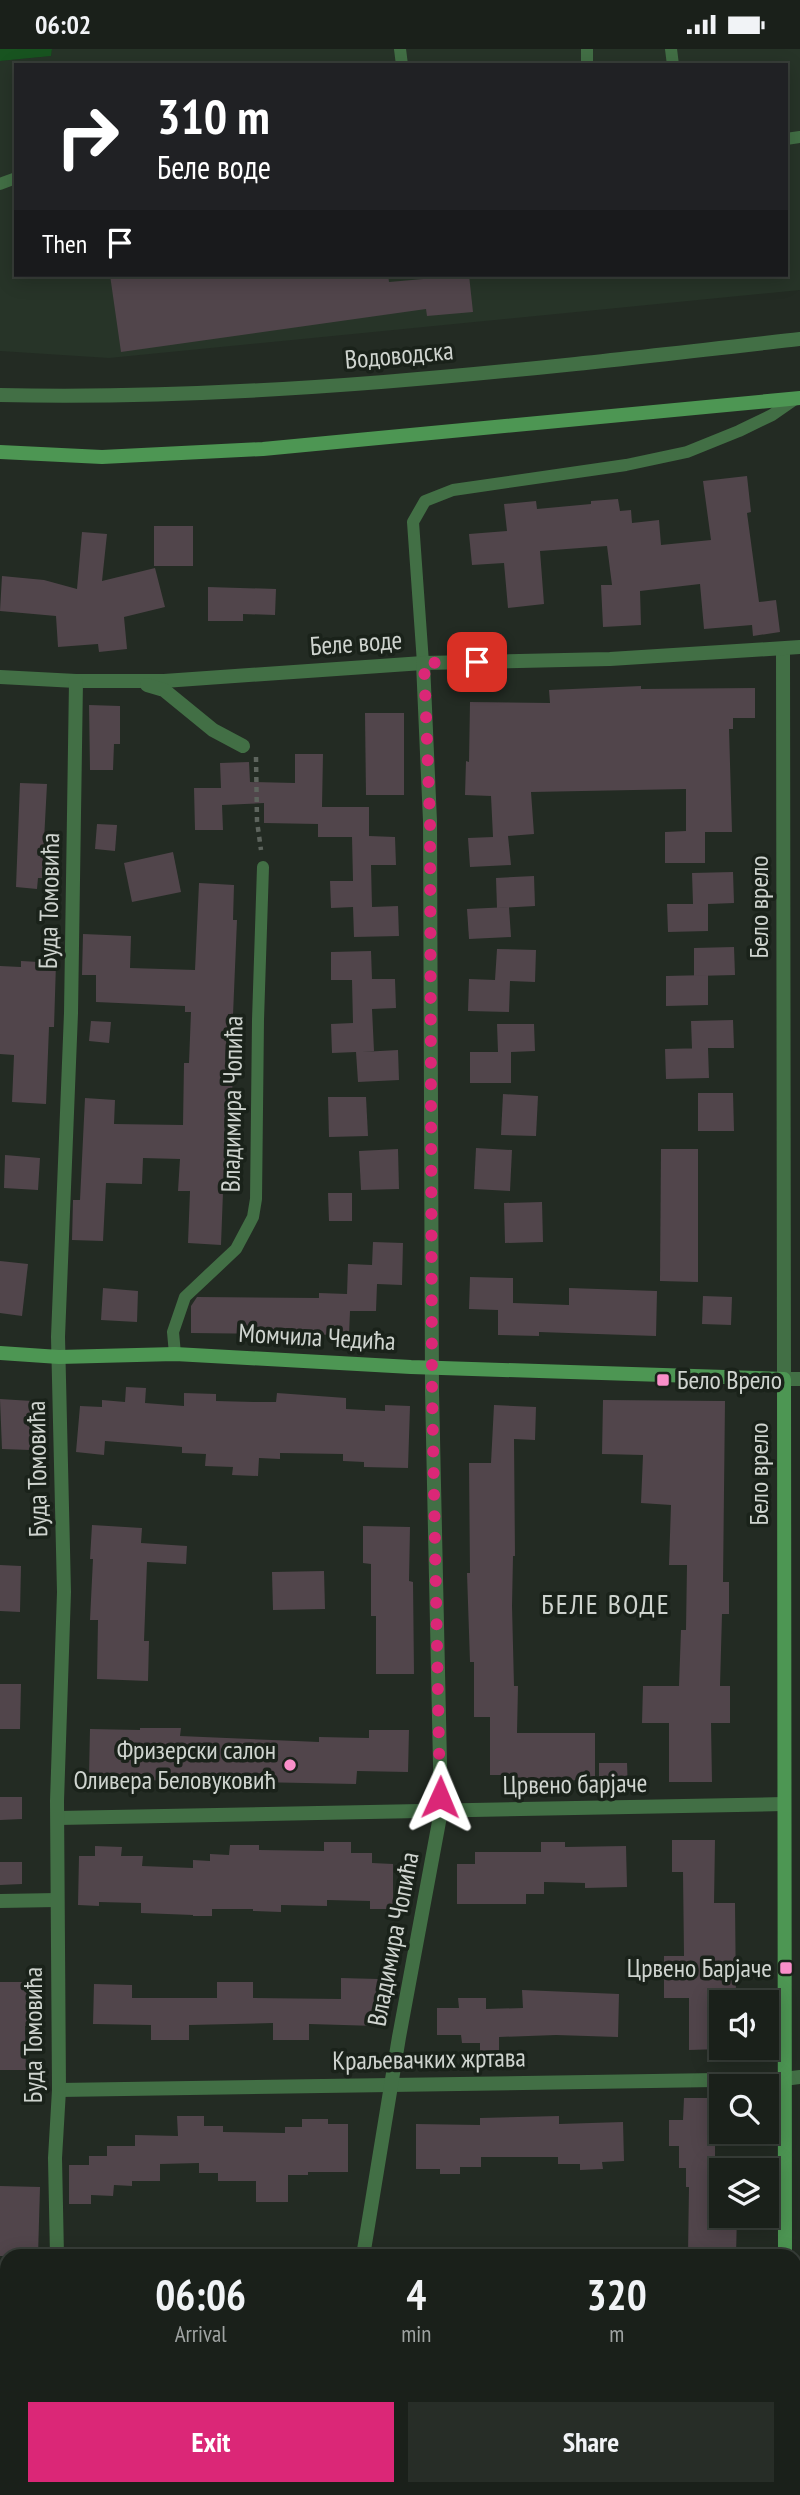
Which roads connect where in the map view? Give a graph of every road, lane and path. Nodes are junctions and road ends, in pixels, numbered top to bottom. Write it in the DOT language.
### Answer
graph roads {
  1 [pos="800,339"];
  2 [pos="0,395"];
  3 [pos="797,399"];
  4 [pos="0,452"];
  5 [pos="800,647"];
  6 [pos="783,650"];
  7 [pos="424,663"];
  8 [pos="0,677"];
  9 [pos="76,681"];
  10 [pos="136,681"];
  11 [pos="243,746"];
  12 [pos="263,867"];
  13 [pos="0,1353"];
  14 [pos="175,1354"];
  15 [pos="59,1357"];
  16 [pos="432,1367"];
  17 [pos="783,1379"];
  18 [pos="800,1379"];
  19 [pos="800,1802"];
  20 [pos="784,1804"];
  21 [pos="440,1811"];
  22 [pos="58,1818"];
  23 [pos="57,1900"];
  24 [pos="0,1901"];
  25 [pos="800,2077"];
  26 [pos="784,2079"];
  27 [pos="392,2084"];
  28 [pos="59,2090"];
  29 [pos="57,2249"];
  30 [pos="364,2249"];
  31 [pos="785,2249"];
  1 -- 2 [label="street, Водоводска"];
  3 -- 4 [label="street"];
  3 -- 7 [label="lane"];
  5 -- 6 [label="street, Беле воде"];
  6 -- 7 [label="street, Беле воде"];
  6 -- 17 [label="street, Бело врело"];
  7 -- 10 [label="street, Беле воде"];
  7 -- 16 [label="street, Владимира Чопића"];
  8 -- 9 [label="street, Беле воде"];
  9 -- 10 [label="street, Беле воде"];
  9 -- 15 [label="street, Буда Томовића"];
  10 -- 11 [label="street"];
  11 -- 12 [label="path"];
  12 -- 14 [label="lane, Владимира Чопића"];
  13 -- 15 [label="street, Момчила Чедића"];
  14 -- 15 [label="street, Момчила Чедића"];
  14 -- 16 [label="street, Момчила Чедића"];
  15 -- 22 [label="street, Буда Томовића"];
  16 -- 17 [label="street, Момчила Чедића"];
  16 -- 21 [label="street, Владимира Чопића"];
  17 -- 18 [label="street, Момчила Чедића"];
  17 -- 20 [label="street, Бело врело"];
  19 -- 20 [label="street, Црвено барјаче"];
  20 -- 21 [label="street, Црвено барјаче"];
  20 -- 26 [label="street, Бело врело"];
  21 -- 22 [label="street, Црвено барјаче"];
  21 -- 27 [label="street, Владимира Чопића"];
  22 -- 23 [label="street, Буда Томовића"];
  23 -- 24 [label="street"];
  23 -- 28 [label="street, Буда Томовића"];
  25 -- 26 [label="street, Краљевачких жртава"];
  26 -- 27 [label="street, Краљевачких жртава"];
  26 -- 31 [label="street, Бело врело"];
  27 -- 28 [label="street, Краљевачких жртава"];
  27 -- 30 [label="street, Владимира Чопића"];
  28 -- 29 [label="street, Буда Томовића"];
}
